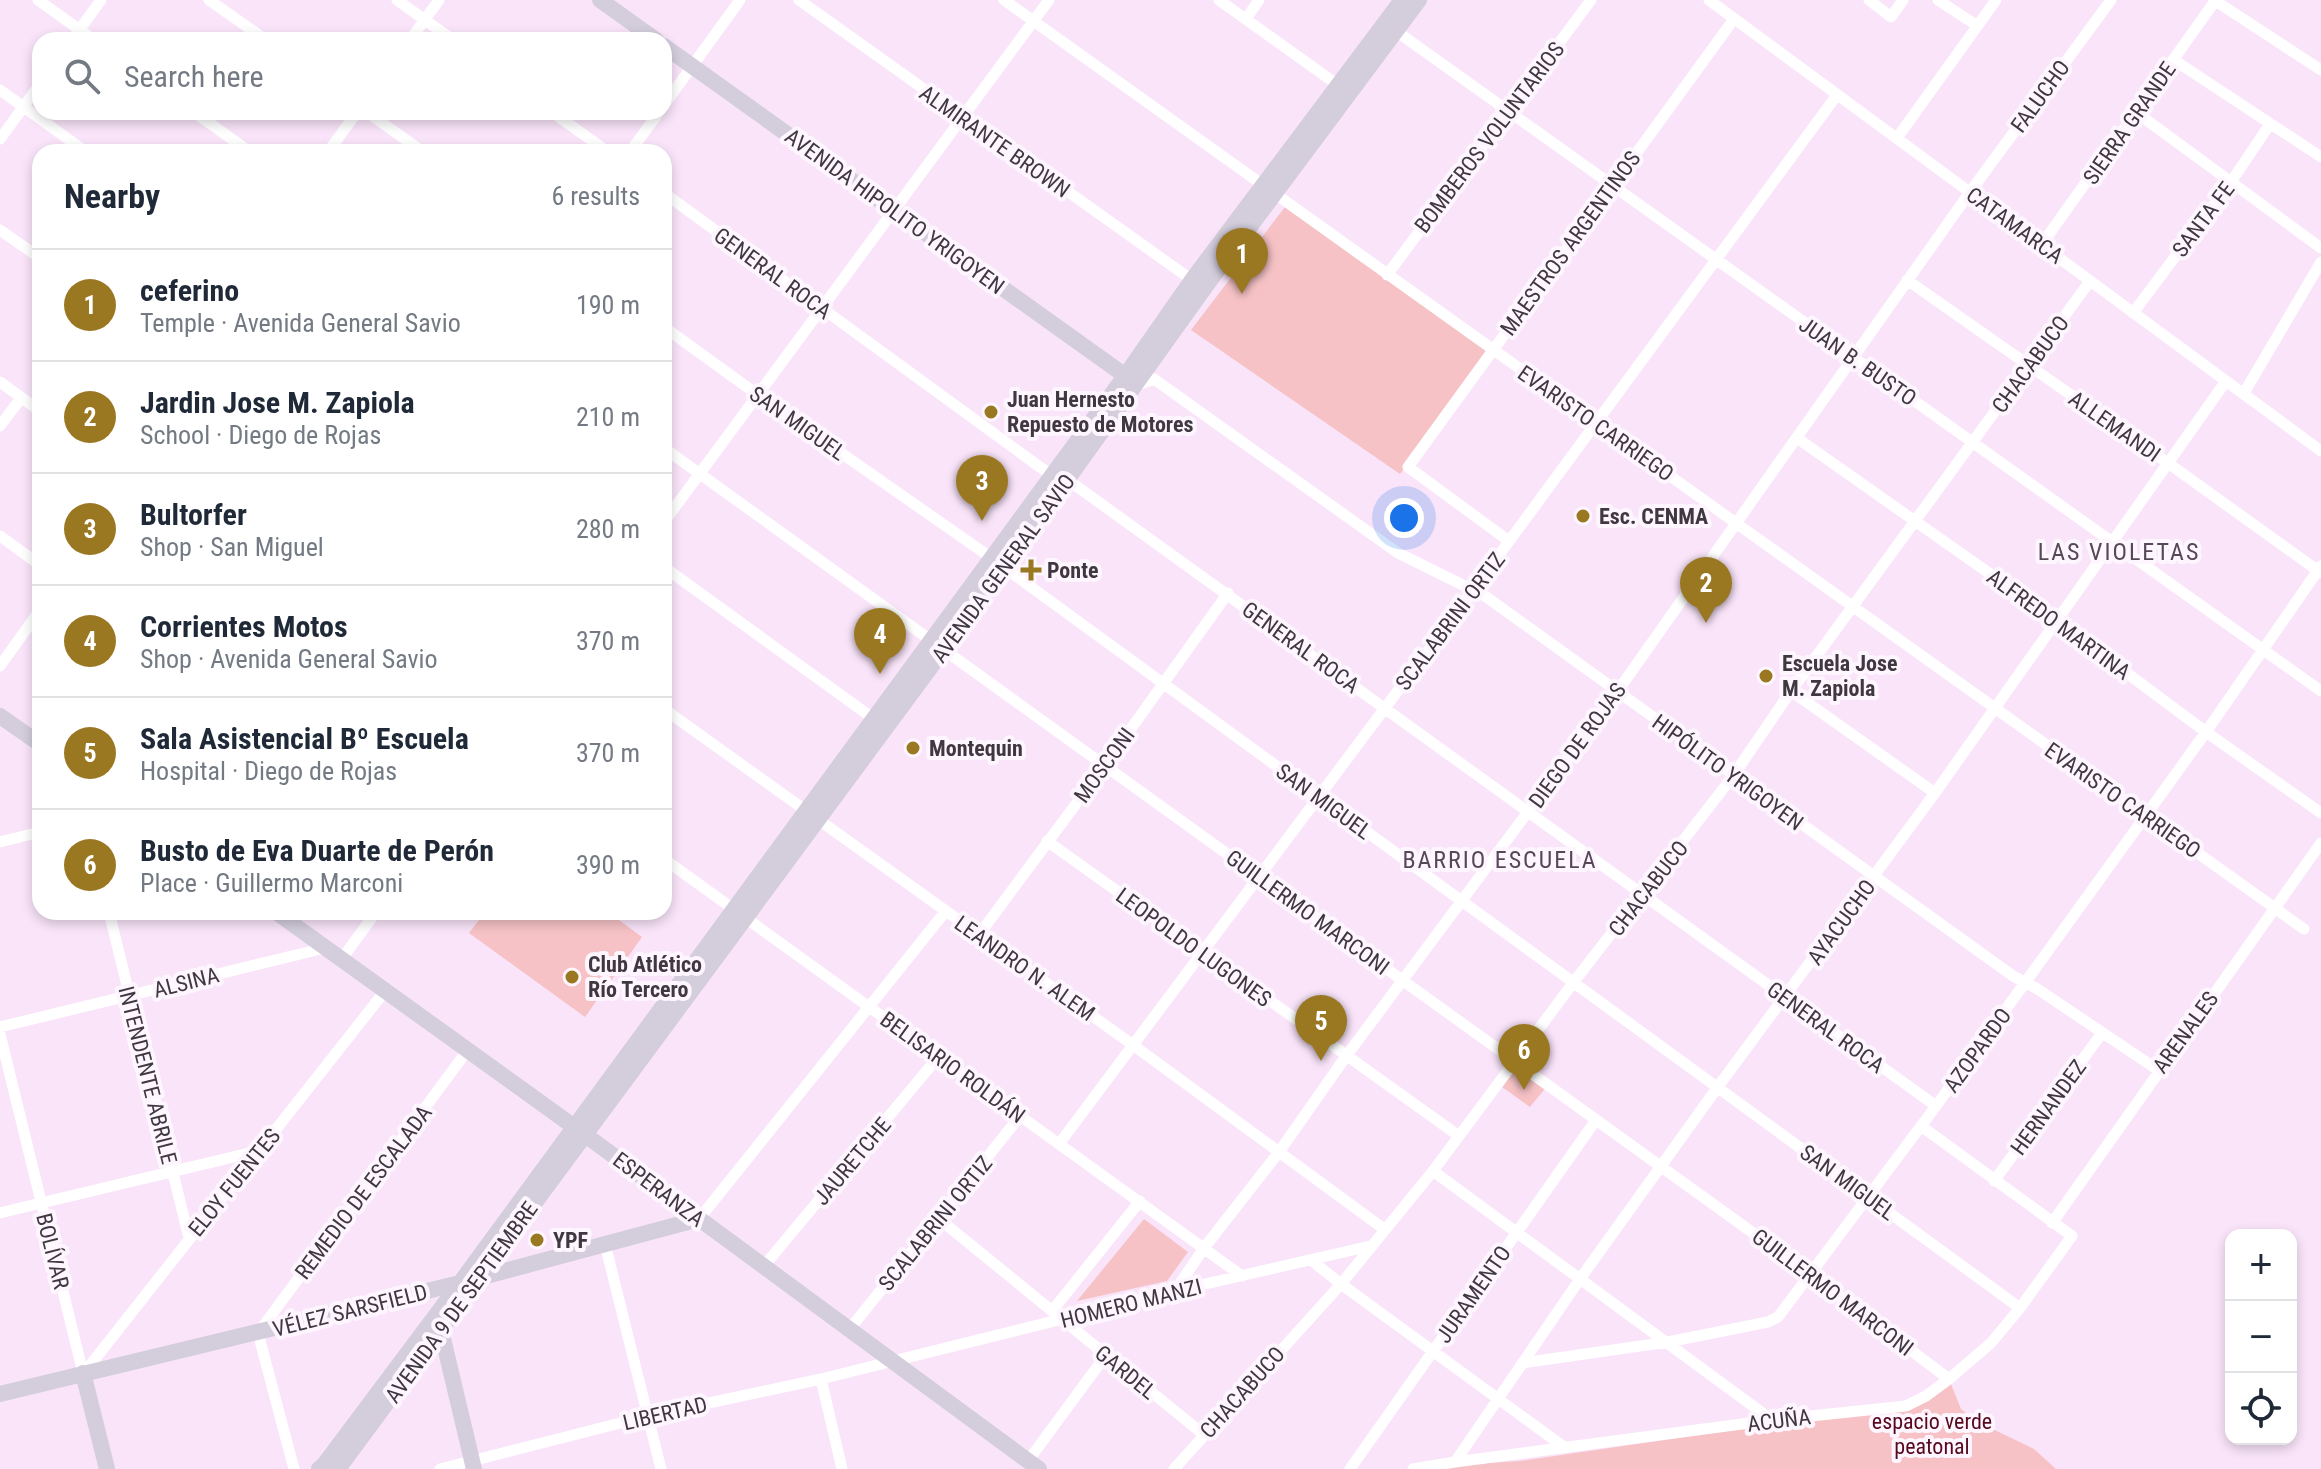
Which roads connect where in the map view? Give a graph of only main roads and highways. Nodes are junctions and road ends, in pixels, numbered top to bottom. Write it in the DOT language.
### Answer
graph roads {
  1 [pos="584,0"];
  2 [pos="600,0"];
  3 [pos="1402,0"];
  4 [pos="1419,0"];
  5 [pos="628,32"];
  6 [pos="645,32"];
  7 [pos="672,54"];
  8 [pos="672,62"];
  9 [pos="689,70"];
  10 [pos="1344,89"];
  11 [pos="1269,190"];
  12 [pos="1127,382"];
  13 [pos="938,644"];
  14 [pos="0,716"];
  15 [pos="32,738"];
  16 [pos="812,816"];
  17 [pos="287,920"];
  18 [pos="579,1130"];
  19 [pos="699,1219"];
  20 [pos="480,1277"];
  21 [pos="460,1283"];
  22 [pos="437,1313"];
  23 [pos="441,1330"];
  24 [pos="83,1373"];
  25 [pos="0,1394"];
  26 [pos="472,1465"];
  27 [pos="1033,1465"];
  28 [pos="107,1469"];
  29 [pos="319,1469"];
  30 [pos="338,1469"];
  1 -- 5 [label="main road"];
  2 -- 6 [label="main road"];
  3 -- 10 [label="main road, AVENIDA GENERAL SAVIO"];
  4 -- 10 [label="main road, AVENIDA GENERAL SAVIO"];
  7 -- 9 [label="main road, AVENIDA HIPOLITO YRIGOYEN"];
  8 -- 9 [label="main road, AVENIDA HIPOLITO YRIGOYEN"];
  9 -- 12 [label="main road, AVENIDA HIPOLITO YRIGOYEN"];
  10 -- 11 [label="main road, AVENIDA GENERAL SAVIO"];
  11 -- 12 [label="main road, AVENIDA GENERAL SAVIO"];
  11 -- 12 [label="main road, AVENIDA GENERAL SAVIO"];
  12 -- 13 [label="main road, AVENIDA GENERAL SAVIO"];
  13 -- 16 [label="main road, AVENIDA GENERAL SAVIO"];
  13 -- 16 [label="main road, AVENIDA GENERAL SAVIO"];
  14 -- 15 [label="main road"];
  16 -- 18 [label="main road, AVENIDA GENERAL SAVIO"];
  17 -- 18 [label="main road, ESPERANZA"];
  18 -- 19 [label="main road, ESPERANZA"];
  18 -- 20 [label="main road, AVENIDA 9 DE SEPTIEMBRE"];
  18 -- 21 [label="main road, AVENIDA 9 DE SEPTIEMBRE"];
  19 -- 20 [label="main road, VÉLEZ SARSFIELD"];
  19 -- 27 [label="main road, ESPERANZA"];
  20 -- 21 [label="main road, VÉLEZ SARSFIELD"];
  20 -- 23 [label="main road, AVENIDA 9 DE SEPTIEMBRE"];
  21 -- 22 [label="main road, AVENIDA 9 DE SEPTIEMBRE"];
  21 -- 24 [label="main road, VÉLEZ SARSFIELD"];
  22 -- 23 [label="main road"];
  22 -- 29 [label="main road, AVENIDA 9 DE SEPTIEMBRE"];
  23 -- 26 [label="main road"];
  23 -- 30 [label="main road, AVENIDA 9 DE SEPTIEMBRE"];
  24 -- 25 [label="main road, VÉLEZ SARSFIELD"];
  24 -- 28 [label="main road, BOLÍVAR"];
}
